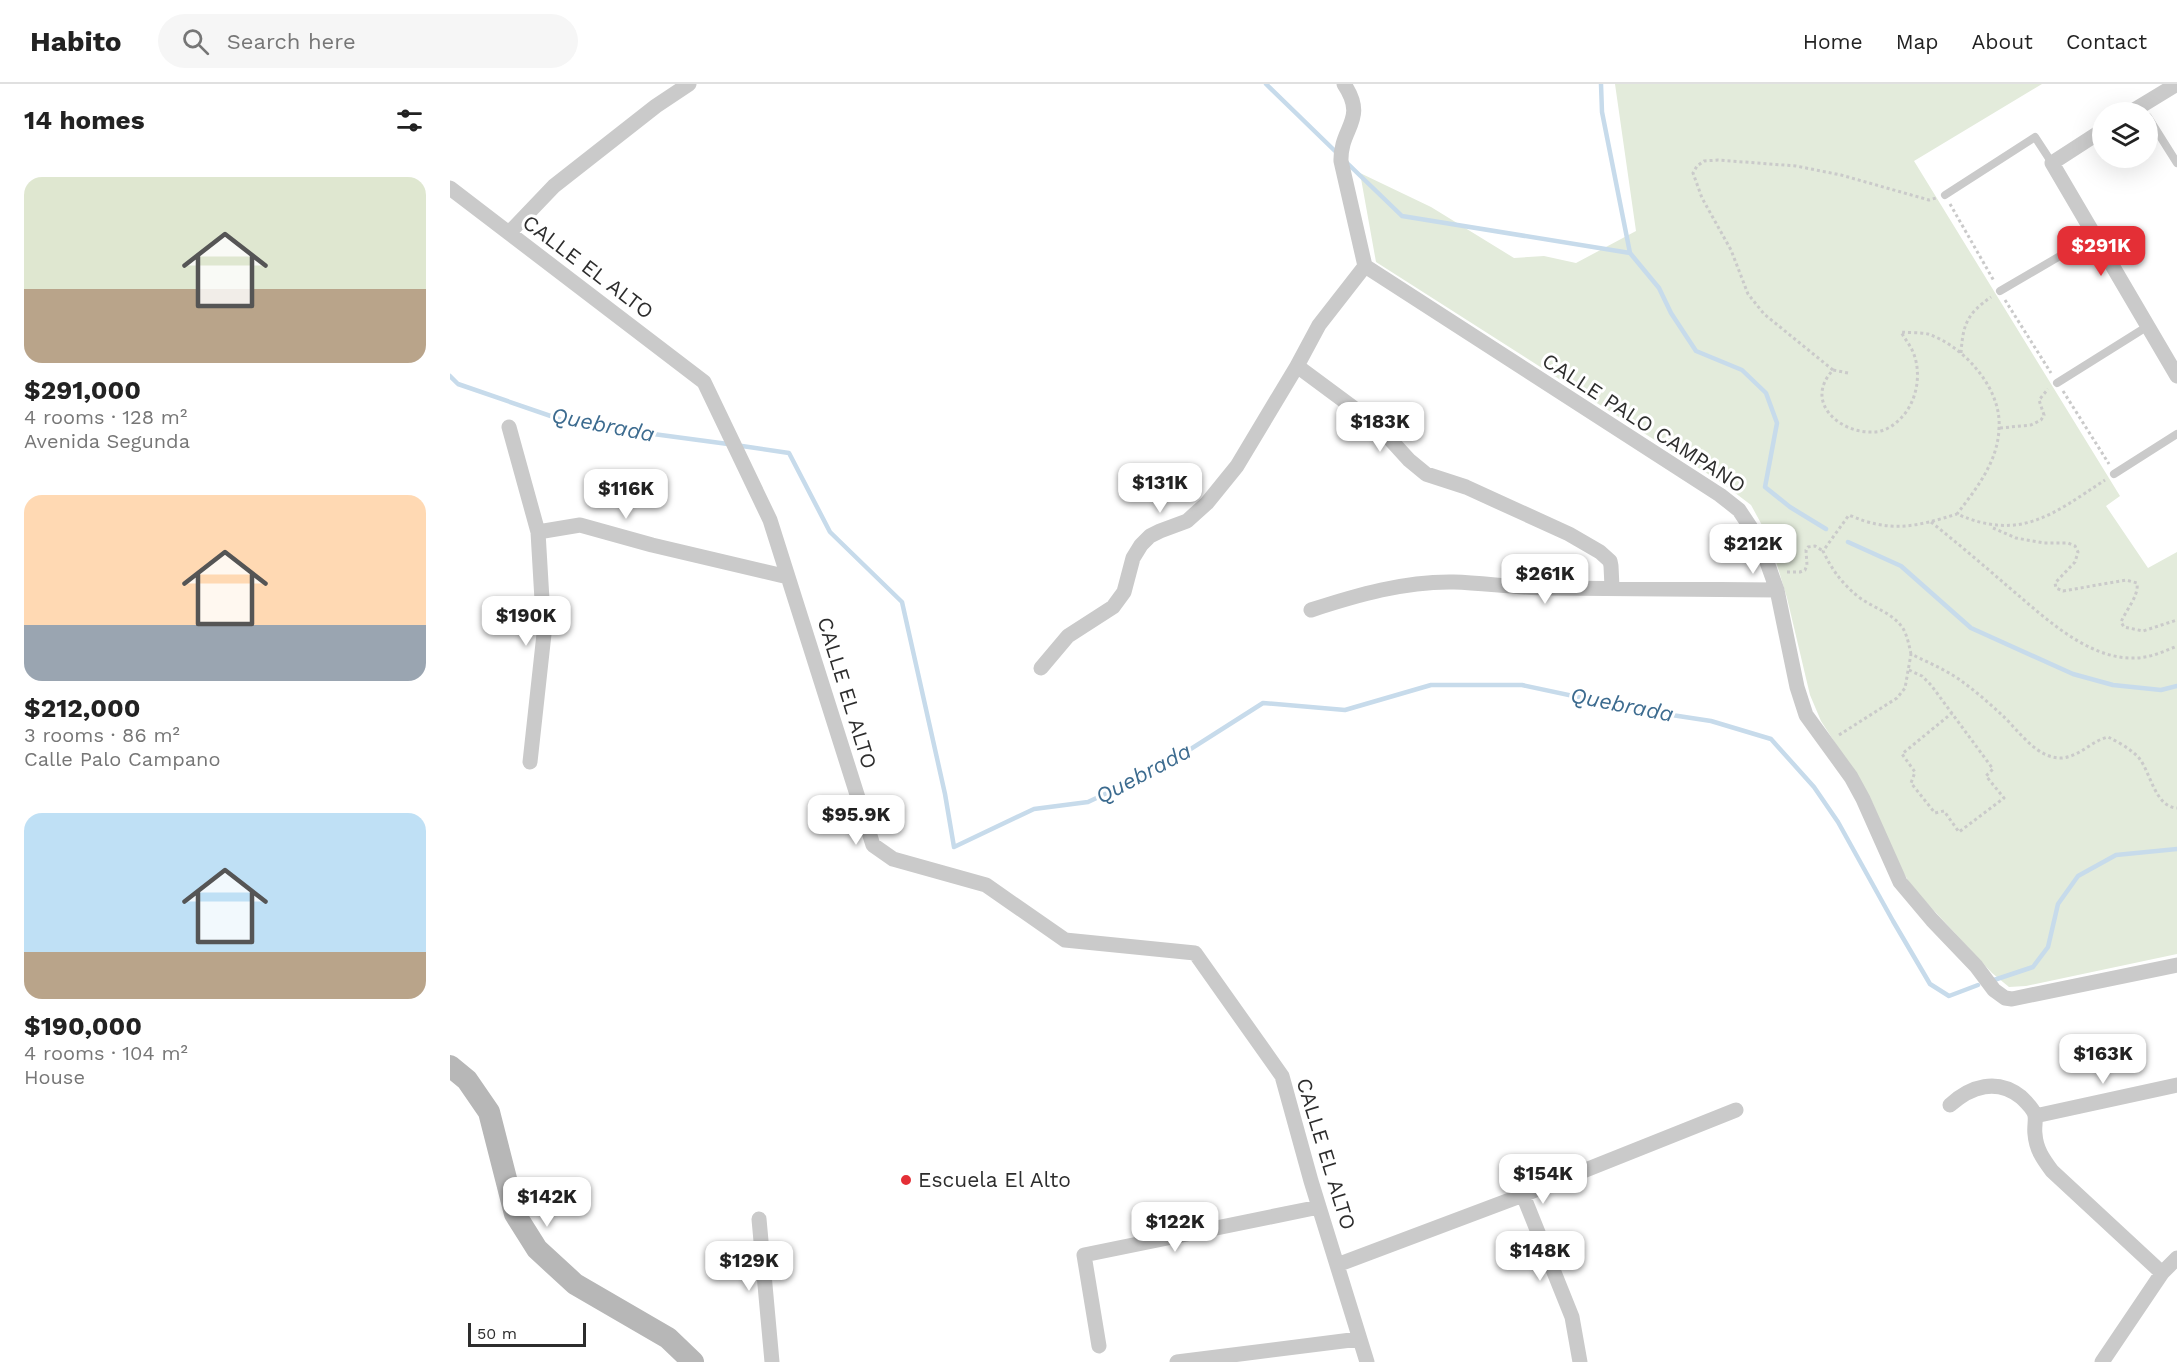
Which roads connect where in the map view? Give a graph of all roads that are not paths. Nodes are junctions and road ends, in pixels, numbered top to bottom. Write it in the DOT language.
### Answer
graph roads {
  1 [pos="689,84"];
  2 [pos="1344,84"];
  3 [pos="2177,84"];
  4 [pos="2154,102"];
  5 [pos="2158,136"];
  6 [pos="2092,137"];
  7 [pos="2052,163"];
  8 [pos="2177,163"];
  9 [pos="450,188"];
  10 [pos="1945,195"];
  11 [pos="509,233"];
  12 [pos="2096,235"];
  13 [pos="1365,266"];
  14 [pos="2000,291"];
  15 [pos="2148,326"];
  16 [pos="1297,366"];
  17 [pos="2177,376"];
  18 [pos="2057,383"];
  19 [pos="509,427"];
  20 [pos="2177,434"];
  21 [pos="2114,474"];
  22 [pos="538,532"];
  23 [pos="788,577"];
  24 [pos="1612,587"];
  25 [pos="1776,590"];
  26 [pos="1311,609"];
  27 [pos="1041,668"];
  28 [pos="530,762"];
  29 [pos="2177,965"];
  30 [pos="450,1066"];
  31 [pos="2177,1085"];
  32 [pos="1950,1105"];
  33 [pos="1736,1110"];
  34 [pos="2035,1116"];
  35 [pos="1523,1195"];
  36 [pos="1319,1207"];
  37 [pos="759,1219"];
  38 [pos="2177,1258"];
  39 [pos="1337,1265"];
  40 [pos="2162,1273"];
  41 [pos="1359,1339"];
  42 [pos="1099,1346"];
  43 [pos="693,1362"];
  44 [pos="772,1362"];
  45 [pos="1177,1362"];
  46 [pos="1367,1362"];
  47 [pos="1580,1362"];
  48 [pos="2102,1362"];
  1 -- 11 [label="street"];
  2 -- 13 [label="street"];
  3 -- 4 [label="street"];
  5 -- 8 [label="lane"];
  6 -- 7 [label="street"];
  7 -- 10 [label="lane"];
  7 -- 12 [label="street"];
  9 -- 11 [label="street, CALLE EL ALTO"];
  11 -- 23 [label="street, CALLE EL ALTO"];
  12 -- 14 [label="lane"];
  12 -- 15 [label="street"];
  13 -- 16 [label="street"];
  13 -- 25 [label="street, CALLE PALO CAMPANO"];
  15 -- 17 [label="street"];
  15 -- 18 [label="lane"];
  16 -- 24 [label="street"];
  16 -- 27 [label="street"];
  19 -- 22 [label="street"];
  20 -- 21 [label="lane"];
  22 -- 23 [label="street"];
  22 -- 28 [label="street"];
  23 -- 36 [label="street, CALLE EL ALTO"];
  24 -- 25 [label="street"];
  24 -- 26 [label="street"];
  25 -- 29 [label="street, CALLE PALO CAMPANO"];
  30 -- 43 [label="main road"];
  31 -- 34 [label="street"];
  32 -- 34 [label="street"];
  33 -- 35 [label="street"];
  34 -- 40 [label="street"];
  35 -- 39 [label="street"];
  35 -- 47 [label="street"];
  36 -- 39 [label="street, CALLE EL ALTO"];
  36 -- 42 [label="street"];
  37 -- 44 [label="street"];
  38 -- 40 [label="street"];
  39 -- 41 [label="street, CALLE EL ALTO"];
  40 -- 48 [label="street"];
  41 -- 45 [label="street"];
  41 -- 46 [label="street, CALLE EL ALTO"];
}
